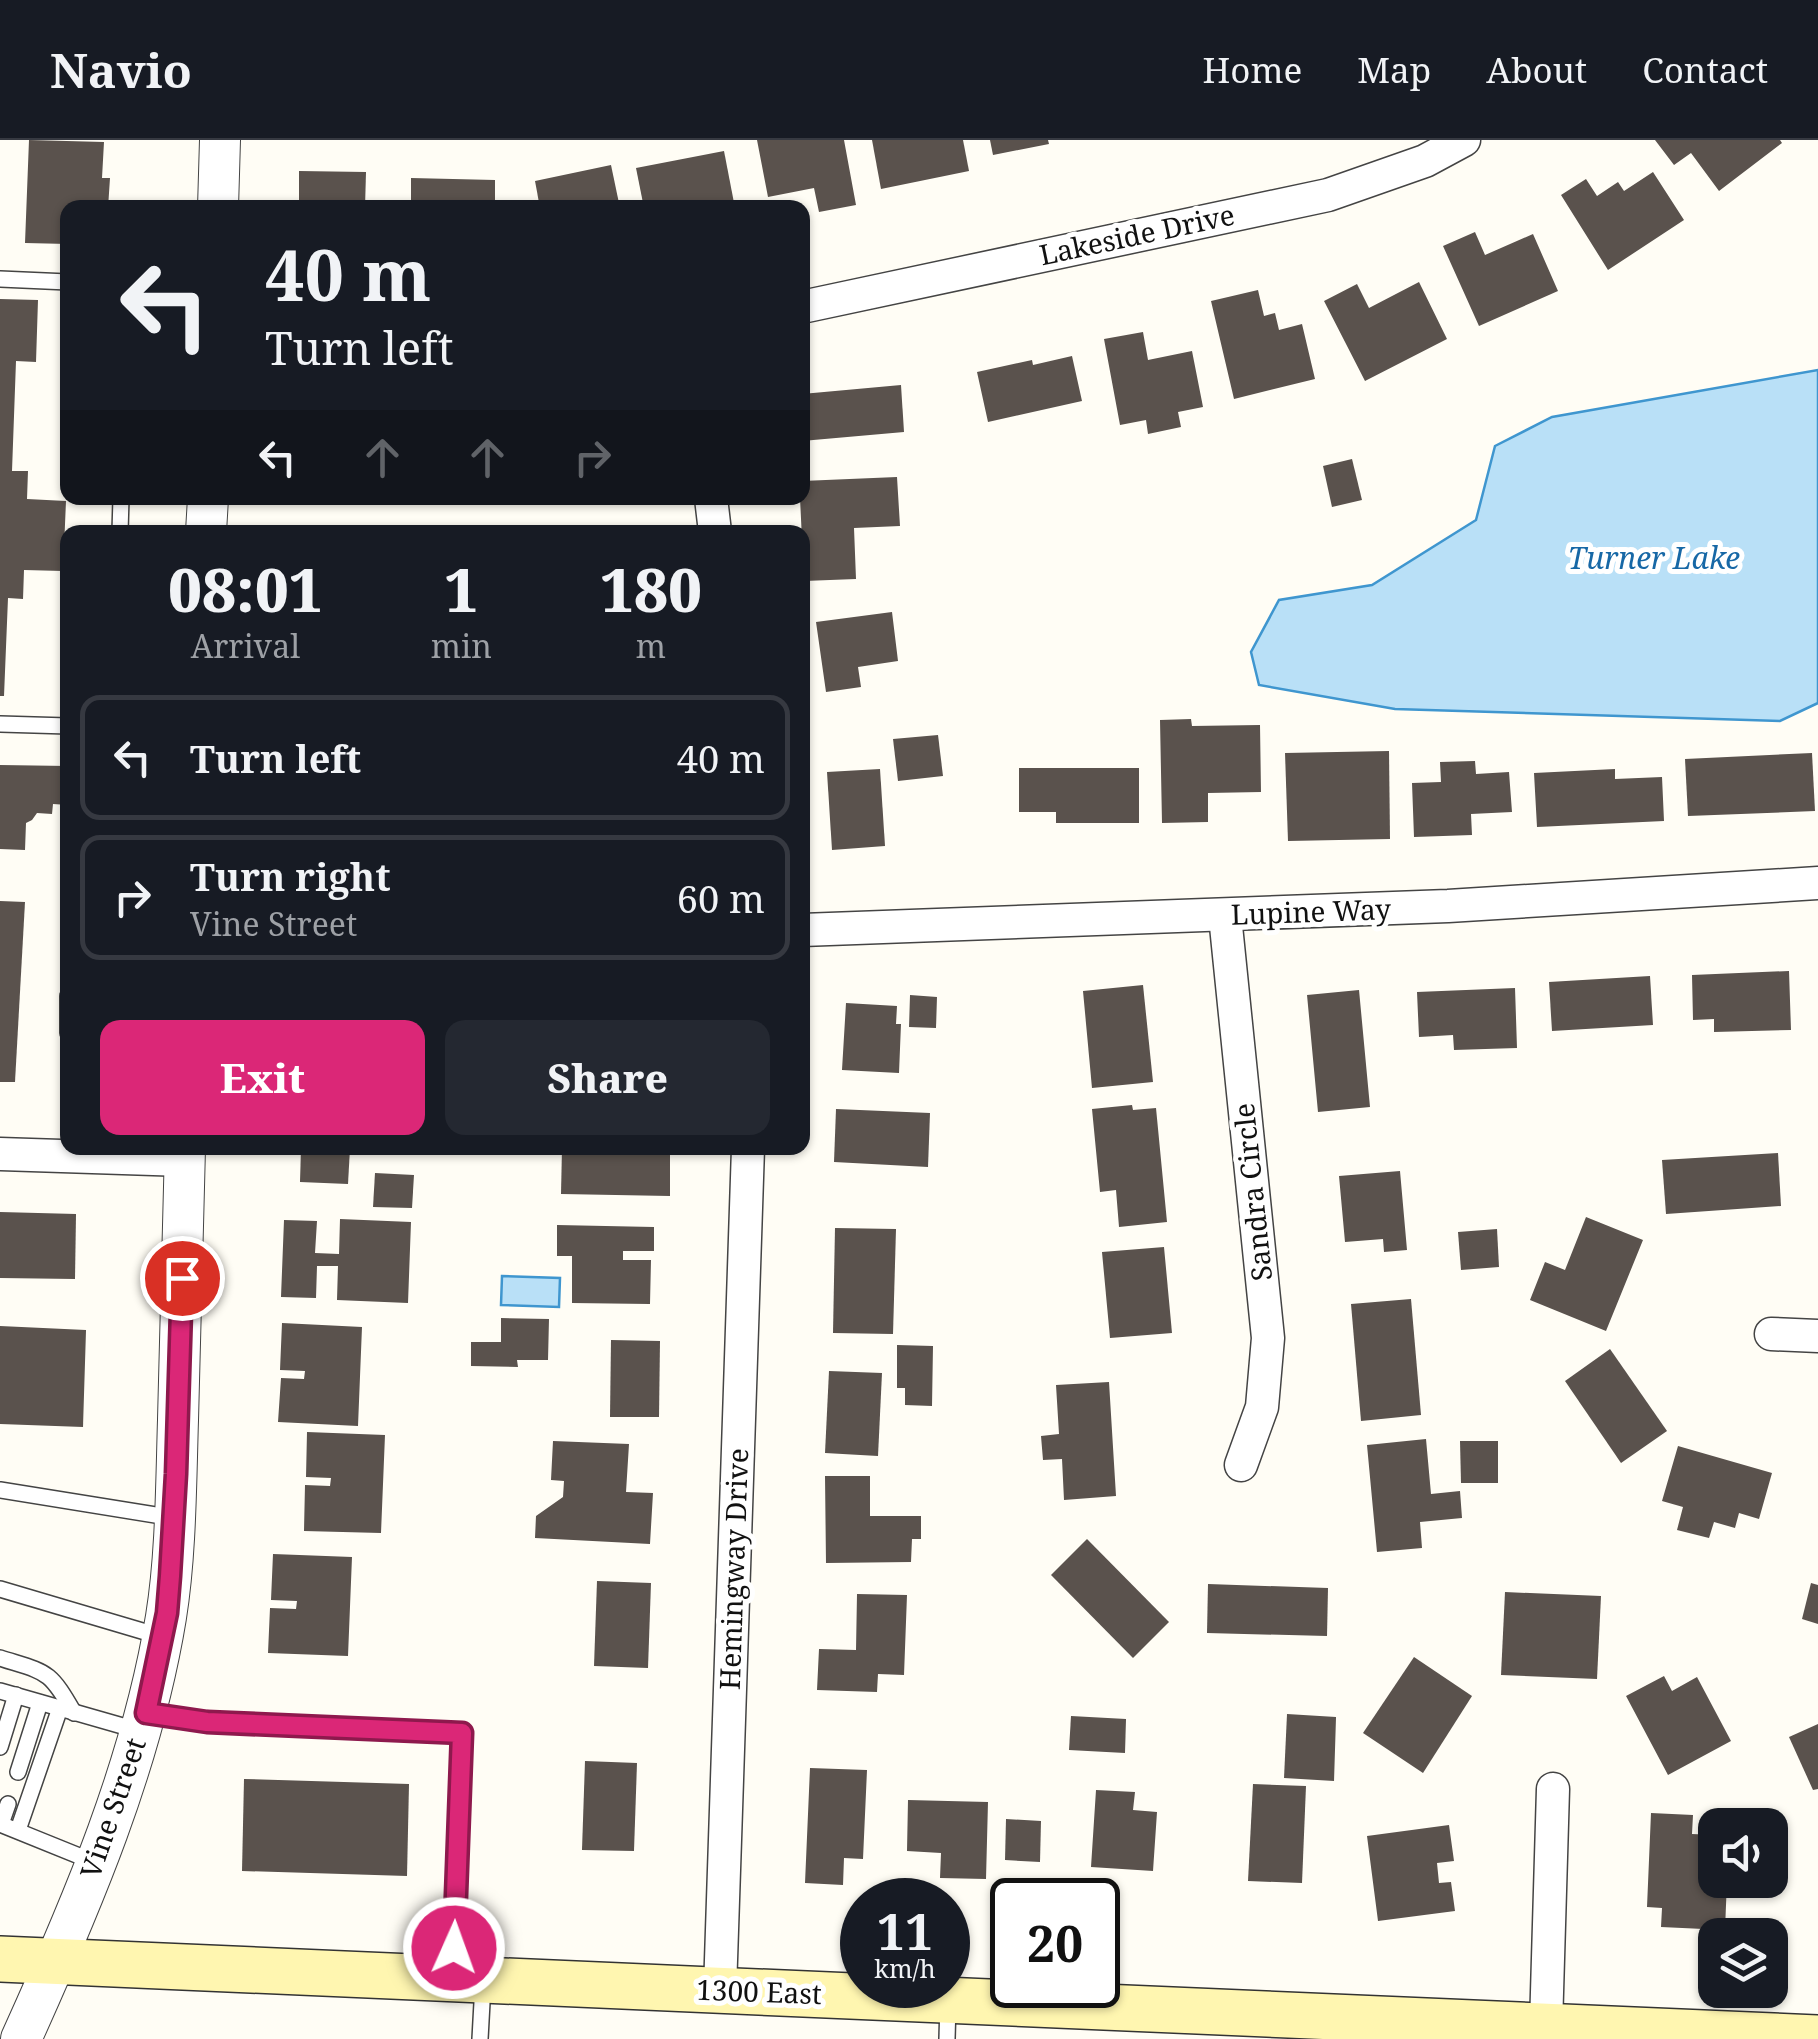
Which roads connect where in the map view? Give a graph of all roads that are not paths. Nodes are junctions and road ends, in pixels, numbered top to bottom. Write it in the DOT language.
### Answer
graph roads {
  1 [pos="220,140"];
  2 [pos="1464,140"];
  3 [pos="218,200"];
  4 [pos="0,279"];
  5 [pos="60,282"];
  6 [pos="810,305"];
  7 [pos="0,724"];
  8 [pos="60,726"];
  9 [pos="1818,883"];
  10 [pos="1225,916"];
  11 [pos="810,930"];
  12 [pos="0,1154"];
  13 [pos="60,1154"];
  14 [pos="185,1155"];
  15 [pos="748,1155"];
  16 [pos="1771,1334"];
  17 [pos="1818,1336"];
  18 [pos="1242,1465"];
  19 [pos="0,1490"];
  20 [pos="174,1518"];
  21 [pos="0,1589"];
  22 [pos="162,1638"];
  23 [pos="0,1658"];
  24 [pos="8,1693"];
  25 [pos="40,1703"];
  26 [pos="67,1710"];
  27 [pos="143,1722"];
  28 [pos="0,1746"];
  29 [pos="18,1772"];
  30 [pos="1553,1789"];
  31 [pos="8,1804"];
  32 [pos="0,1824"];
  33 [pos="18,1830"];
  34 [pos="96,1862"];
  35 [pos="0,1959"];
  36 [pos="56,1962"];
  37 [pos="468,1979"];
  38 [pos="720,1990"];
  39 [pos="947,2020"];
  40 [pos="1546,2026"];
  41 [pos="1808,2038"];
  42 [pos="21,2039"];
  43 [pos="480,2039"];
  1 -- 3 [label="street"];
  2 -- 6 [label="street, Lakeside Drive"];
  4 -- 5 [label="lane"];
  7 -- 8 [label="lane"];
  9 -- 10 [label="street, Lupine Way"];
  10 -- 11 [label="street, Lupine Way"];
  10 -- 18 [label="street, Sandra Circle"];
  12 -- 13 [label="street"];
  14 -- 20 [label="street, Vine Street"];
  15 -- 38 [label="street, Hemingway Drive"];
  16 -- 17 [label="street"];
  19 -- 20 [label="lane"];
  20 -- 22 [label="street, Vine Street"];
  21 -- 22 [label="lane"];
  22 -- 27 [label="street, Vine Street"];
  23 -- 26 [label="lane"];
  24 -- 25 [label="lane"];
  24 -- 28 [label="lane"];
  25 -- 26 [label="lane"];
  25 -- 29 [label="lane"];
  26 -- 27 [label="lane"];
  26 -- 33 [label="lane"];
  27 -- 34 [label="street, Vine Street"];
  27 -- 37 [label="lane"];
  30 -- 40 [label="street"];
  31 -- 32 [label="lane"];
  32 -- 33 [label="lane"];
  33 -- 34 [label="lane"];
  34 -- 36 [label="street, Vine Street"];
  35 -- 36 [label="main road, 1300 East"];
  36 -- 37 [label="main road, 1300 East"];
  36 -- 42 [label="street, Vine Street"];
  37 -- 38 [label="main road, 1300 East"];
  37 -- 43 [label="lane"];
  38 -- 39 [label="main road, 1300 East"];
  39 -- 40 [label="main road, 1300 East"];
  40 -- 41 [label="main road, 1300 East"];
}
